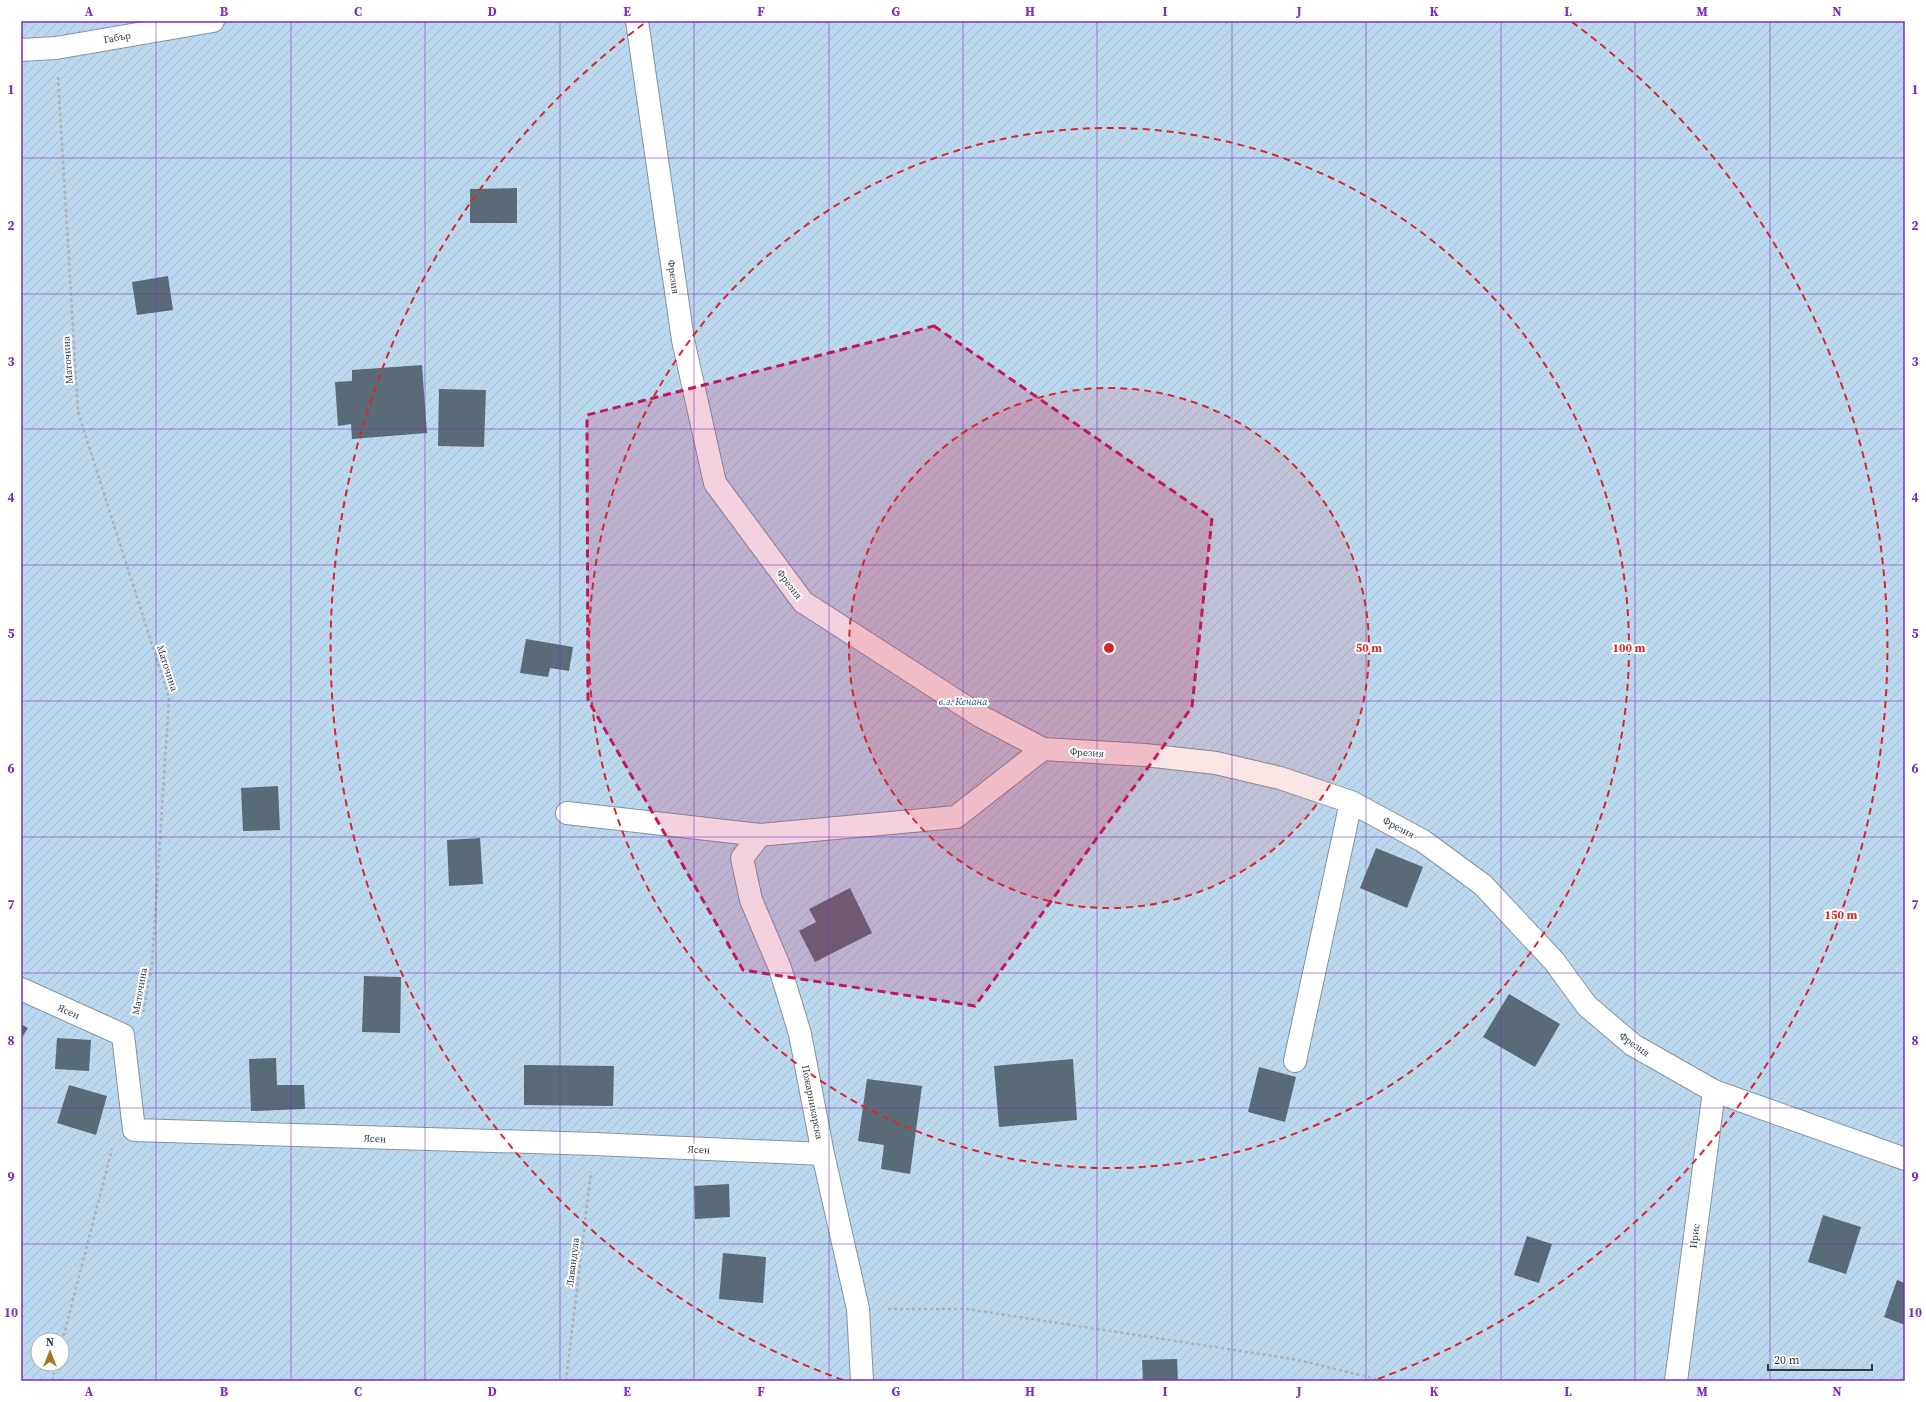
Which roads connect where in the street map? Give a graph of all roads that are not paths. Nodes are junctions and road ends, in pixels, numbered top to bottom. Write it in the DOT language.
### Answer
graph roads {
  1 [pos="213,21"];
  2 [pos="637,21"];
  3 [pos="21,50"];
  4 [pos="1043,749"];
  5 [pos="1351,802"];
  6 [pos="567,813"];
  7 [pos="760,835"];
  8 [pos="21,989"];
  9 [pos="1295,1061"];
  10 [pos="1714,1091"];
  11 [pos="823,1154"];
  12 [pos="1905,1159"];
  13 [pos="862,1381"];
  14 [pos="1676,1381"];
  1 -- 3 [label="street, Габър"];
  2 -- 4 [label="street, Фрезия"];
  4 -- 5 [label="street, Фрезия"];
  4 -- 7 [label="street"];
  5 -- 9 [label="street"];
  5 -- 10 [label="street, Фрезия"];
  6 -- 7 [label="street"];
  7 -- 11 [label="street, Пожарникарска"];
  8 -- 11 [label="street, Ясен"];
  10 -- 12 [label="street, Фрезия"];
  10 -- 14 [label="street, Ирис"];
  11 -- 13 [label="street, Пожарникарска"];
}
